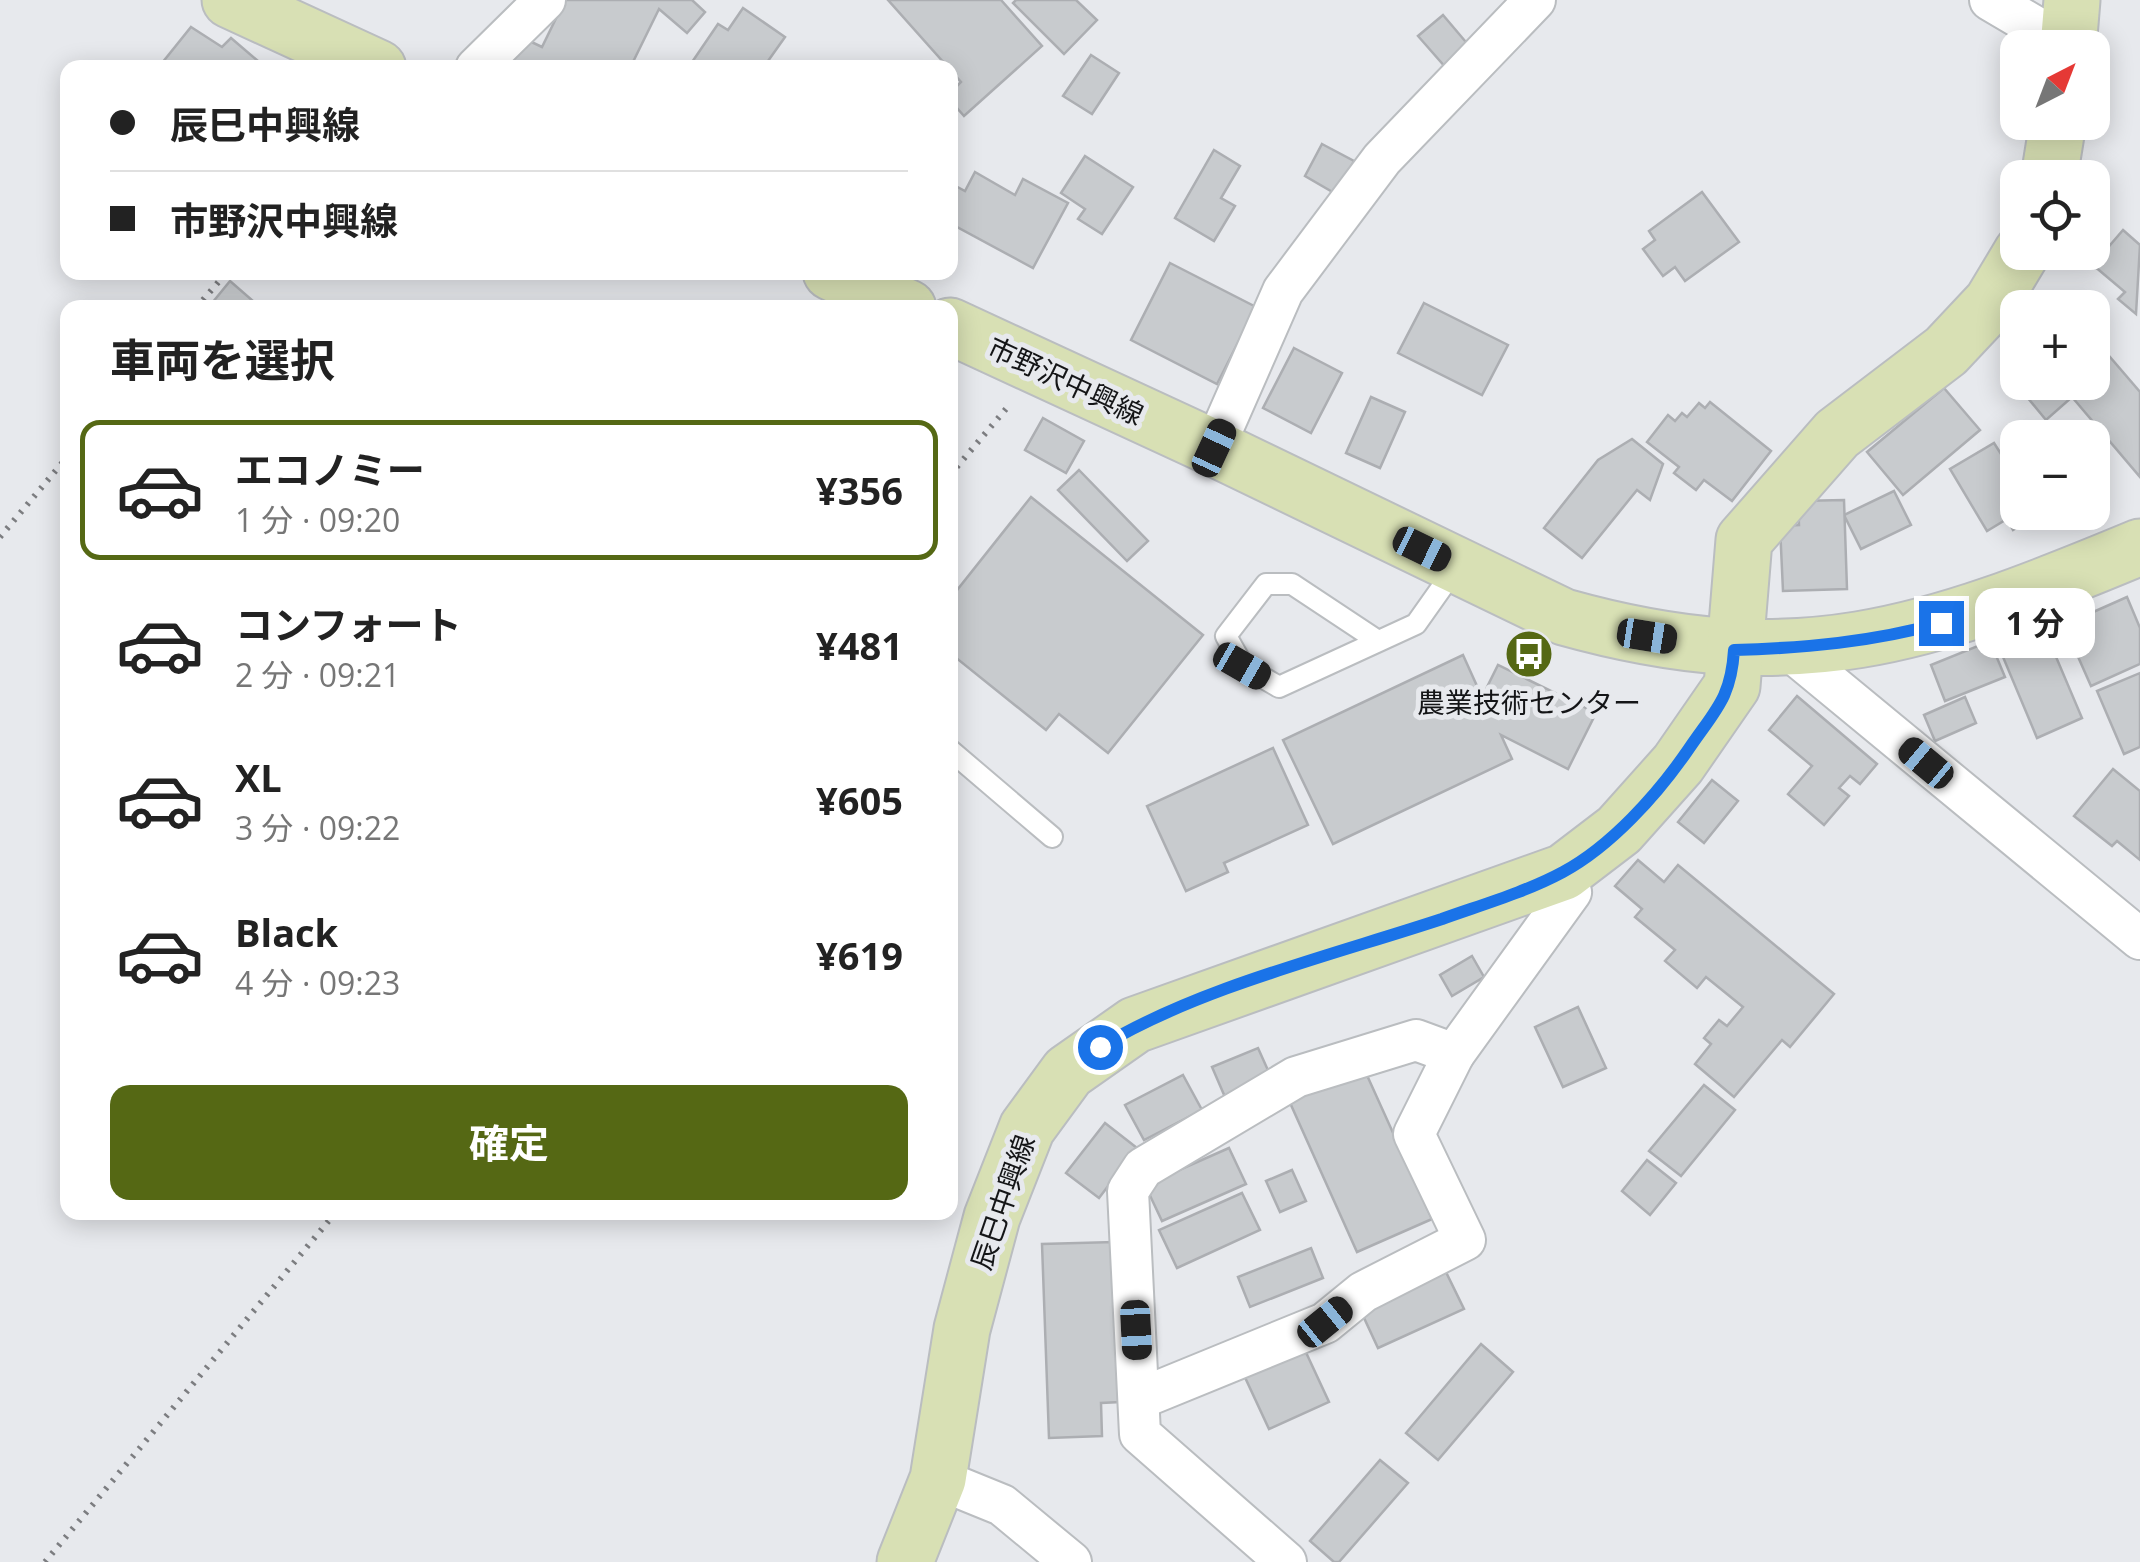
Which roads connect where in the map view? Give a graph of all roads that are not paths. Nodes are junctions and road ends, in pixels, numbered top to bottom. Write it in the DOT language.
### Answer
graph roads {
  1 [pos="230,0"];
  2 [pos="544,0"];
  3 [pos="1535,0"];
  4 [pos="1990,0"];
  5 [pos="2072,0"];
  6 [pos="2040,30"];
  7 [pos="2069,30"];
  8 [pos="361,60"];
  9 [pos="484,60"];
  10 [pos="2011,270"];
  11 [pos="848,280"];
  12 [pos="891,300"];
  13 [pos="958,330"];
  14 [pos="1214,448"];
  15 [pos="2140,547"];
  16 [pos="1457,566"];
  17 [pos="1378,641"];
  18 [pos="1760,649"];
  19 [pos="958,757"];
  20 [pos="1052,837"];
  21 [pos="1564,872"];
  22 [pos="2140,939"];
  23 [pos="1454,1054"];
  24 [pos="1140,1399"];
  25 [pos="938,1479"];
  26 [pos="905,1562"];
  27 [pos="1072,1562"];
  28 [pos="1286,1562"];
  1 -- 8 [label="main road"];
  2 -- 9 [label="street"];
  3 -- 14 [label="street"];
  4 -- 6 [label="street"];
  5 -- 7 [label="main road"];
  10 -- 18 [label="main road, 辰巳中興線"];
  11 -- 12 [label="main road"];
  13 -- 14 [label="main road, 市野沢中興線"];
  14 -- 16 [label="main road, 市野沢中興線"];
  15 -- 18 [label="main road, 市野沢中興線"];
  16 -- 17 [label="lane"];
  16 -- 18 [label="main road, 市野沢中興線"];
  17 -- 17 [label="lane"];
  18 -- 21 [label="main road, 辰巳中興線"];
  18 -- 22 [label="street"];
  19 -- 20 [label="lane"];
  21 -- 23 [label="street"];
  21 -- 25 [label="main road, 辰巳中興線"];
  23 -- 24 [label="street"];
  23 -- 24 [label="street"];
  24 -- 28 [label="street"];
  25 -- 26 [label="main road, 辰巳中興線"];
  25 -- 27 [label="street"];
}
